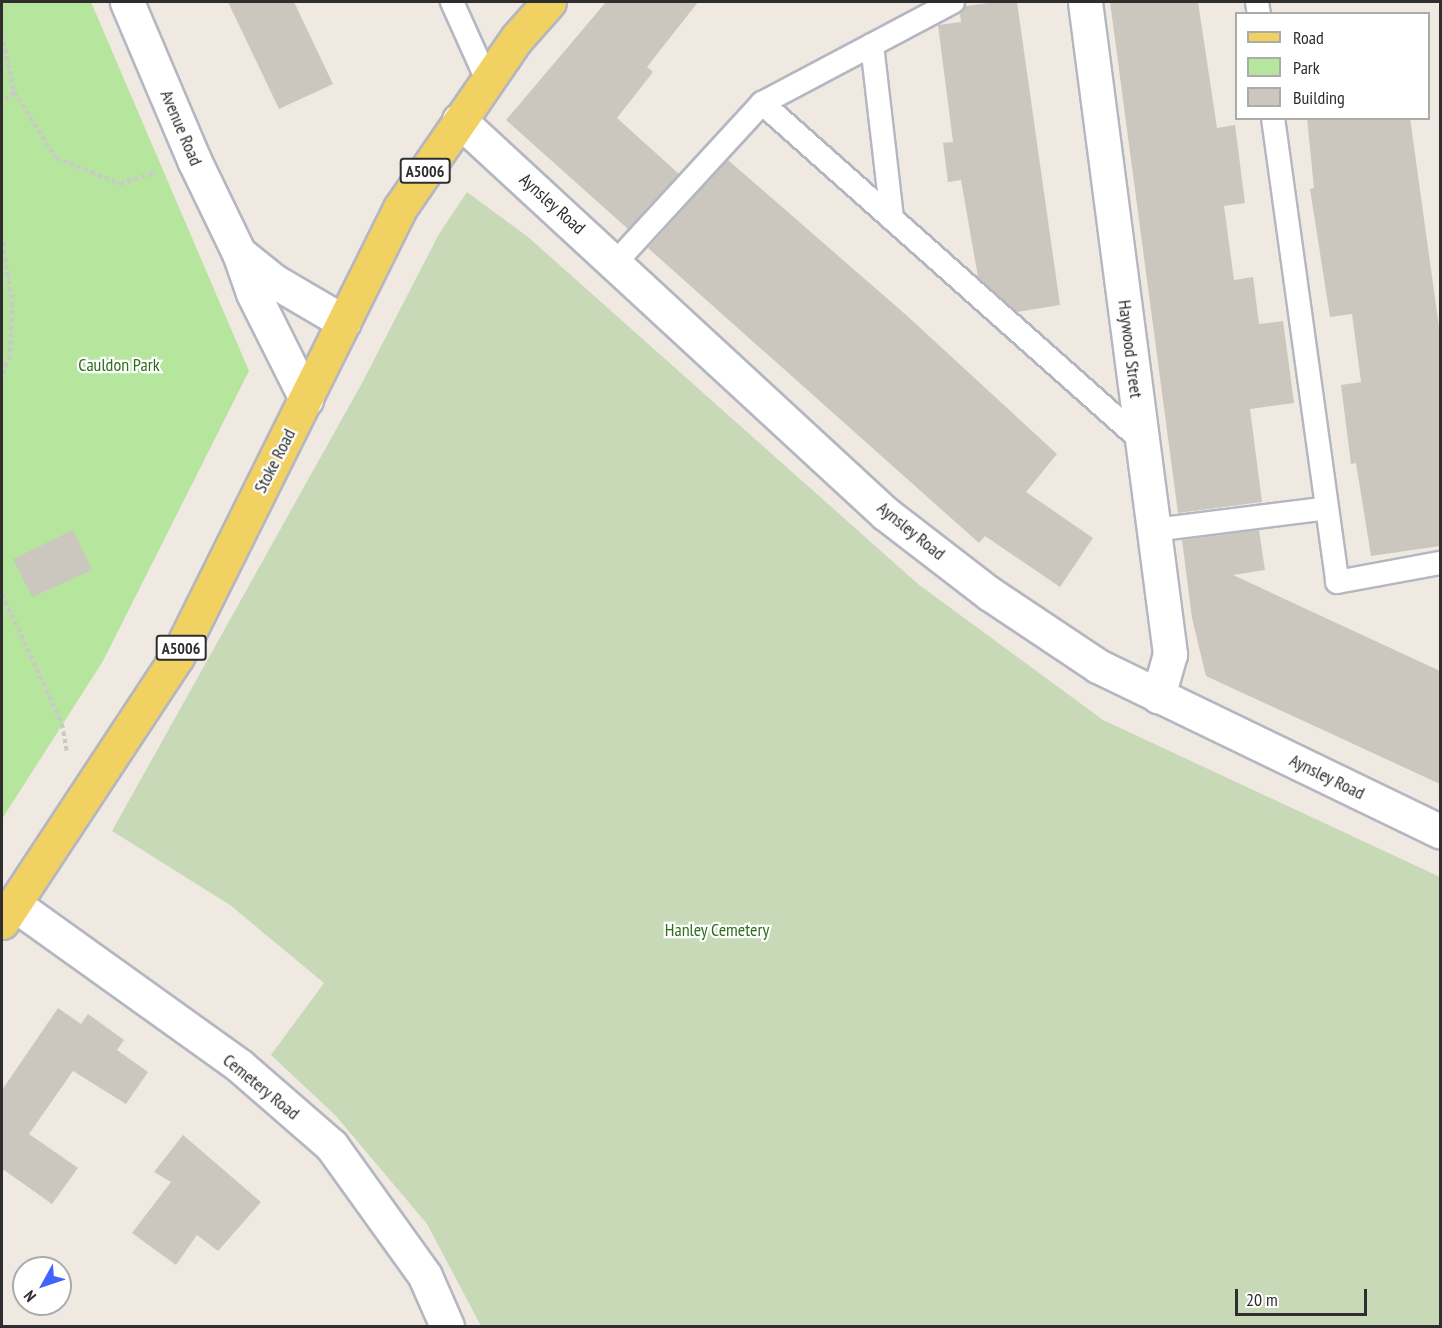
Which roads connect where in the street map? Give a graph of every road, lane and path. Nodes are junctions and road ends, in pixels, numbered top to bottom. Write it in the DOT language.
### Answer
graph roads {
  1 [pos="127,2"];
  2 [pos="452,2"];
  3 [pos="549,2"];
  4 [pos="953,2"];
  5 [pos="1085,2"];
  6 [pos="2,34"];
  7 [pos="872,45"];
  8 [pos="487,80"];
  9 [pos="14,92"];
  10 [pos="2,103"];
  11 [pos="762,103"];
  12 [pos="459,120"];
  13 [pos="1273,120"];
  14 [pos="194,160"];
  15 [pos="892,219"];
  16 [pos="2,235"];
  17 [pos="239,253"];
  18 [pos="616,262"];
  19 [pos="344,322"];
  20 [pos="2,375"];
  21 [pos="306,399"];
  22 [pos="1142,441"];
  23 [pos="1327,508"];
  24 [pos="1154,530"];
  25 [pos="1440,563"];
  26 [pos="2,594"];
  27 [pos="1158,696"];
  28 [pos="78,808"];
  29 [pos="1440,831"];
  30 [pos="8,913"];
  31 [pos="447,1326"];
  1 -- 14 [label="street, Avenue Road"];
  2 -- 8 [label="lane"];
  3 -- 8 [label="main road, Stoke Road / A5006"];
  4 -- 7 [label="lane"];
  5 -- 22 [label="street, Haywood Street"];
  6 -- 9 [label="path"];
  7 -- 11 [label="lane"];
  7 -- 15 [label="lane"];
  8 -- 12 [label="main road, Stoke Road / A5006"];
  9 -- 10 [label="path"];
  9 -- 14 [label="path"];
  11 -- 15 [label="lane"];
  11 -- 18 [label="lane"];
  12 -- 18 [label="street, Aynsley Road"];
  12 -- 19 [label="main road, Stoke Road / A5006"];
  13 -- 23 [label="lane"];
  14 -- 17 [label="street, Avenue Road"];
  15 -- 22 [label="lane"];
  16 -- 20 [label="path"];
  17 -- 19 [label="street, Avenue Road"];
  17 -- 21 [label="street, Avenue Road"];
  18 -- 27 [label="street, Aynsley Road"];
  19 -- 21 [label="main road, Stoke Road / A5006"];
  21 -- 28 [label="main road, Stoke Road / A5006"];
  22 -- 24 [label="street, Haywood Street"];
  23 -- 24 [label="lane"];
  23 -- 25 [label="lane"];
  24 -- 27 [label="street, Haywood Street"];
  26 -- 28 [label="path"];
  27 -- 29 [label="street, Aynsley Road"];
  28 -- 30 [label="main road, Stoke Road / A5006"];
  30 -- 31 [label="street, Cemetery Road"];
}
